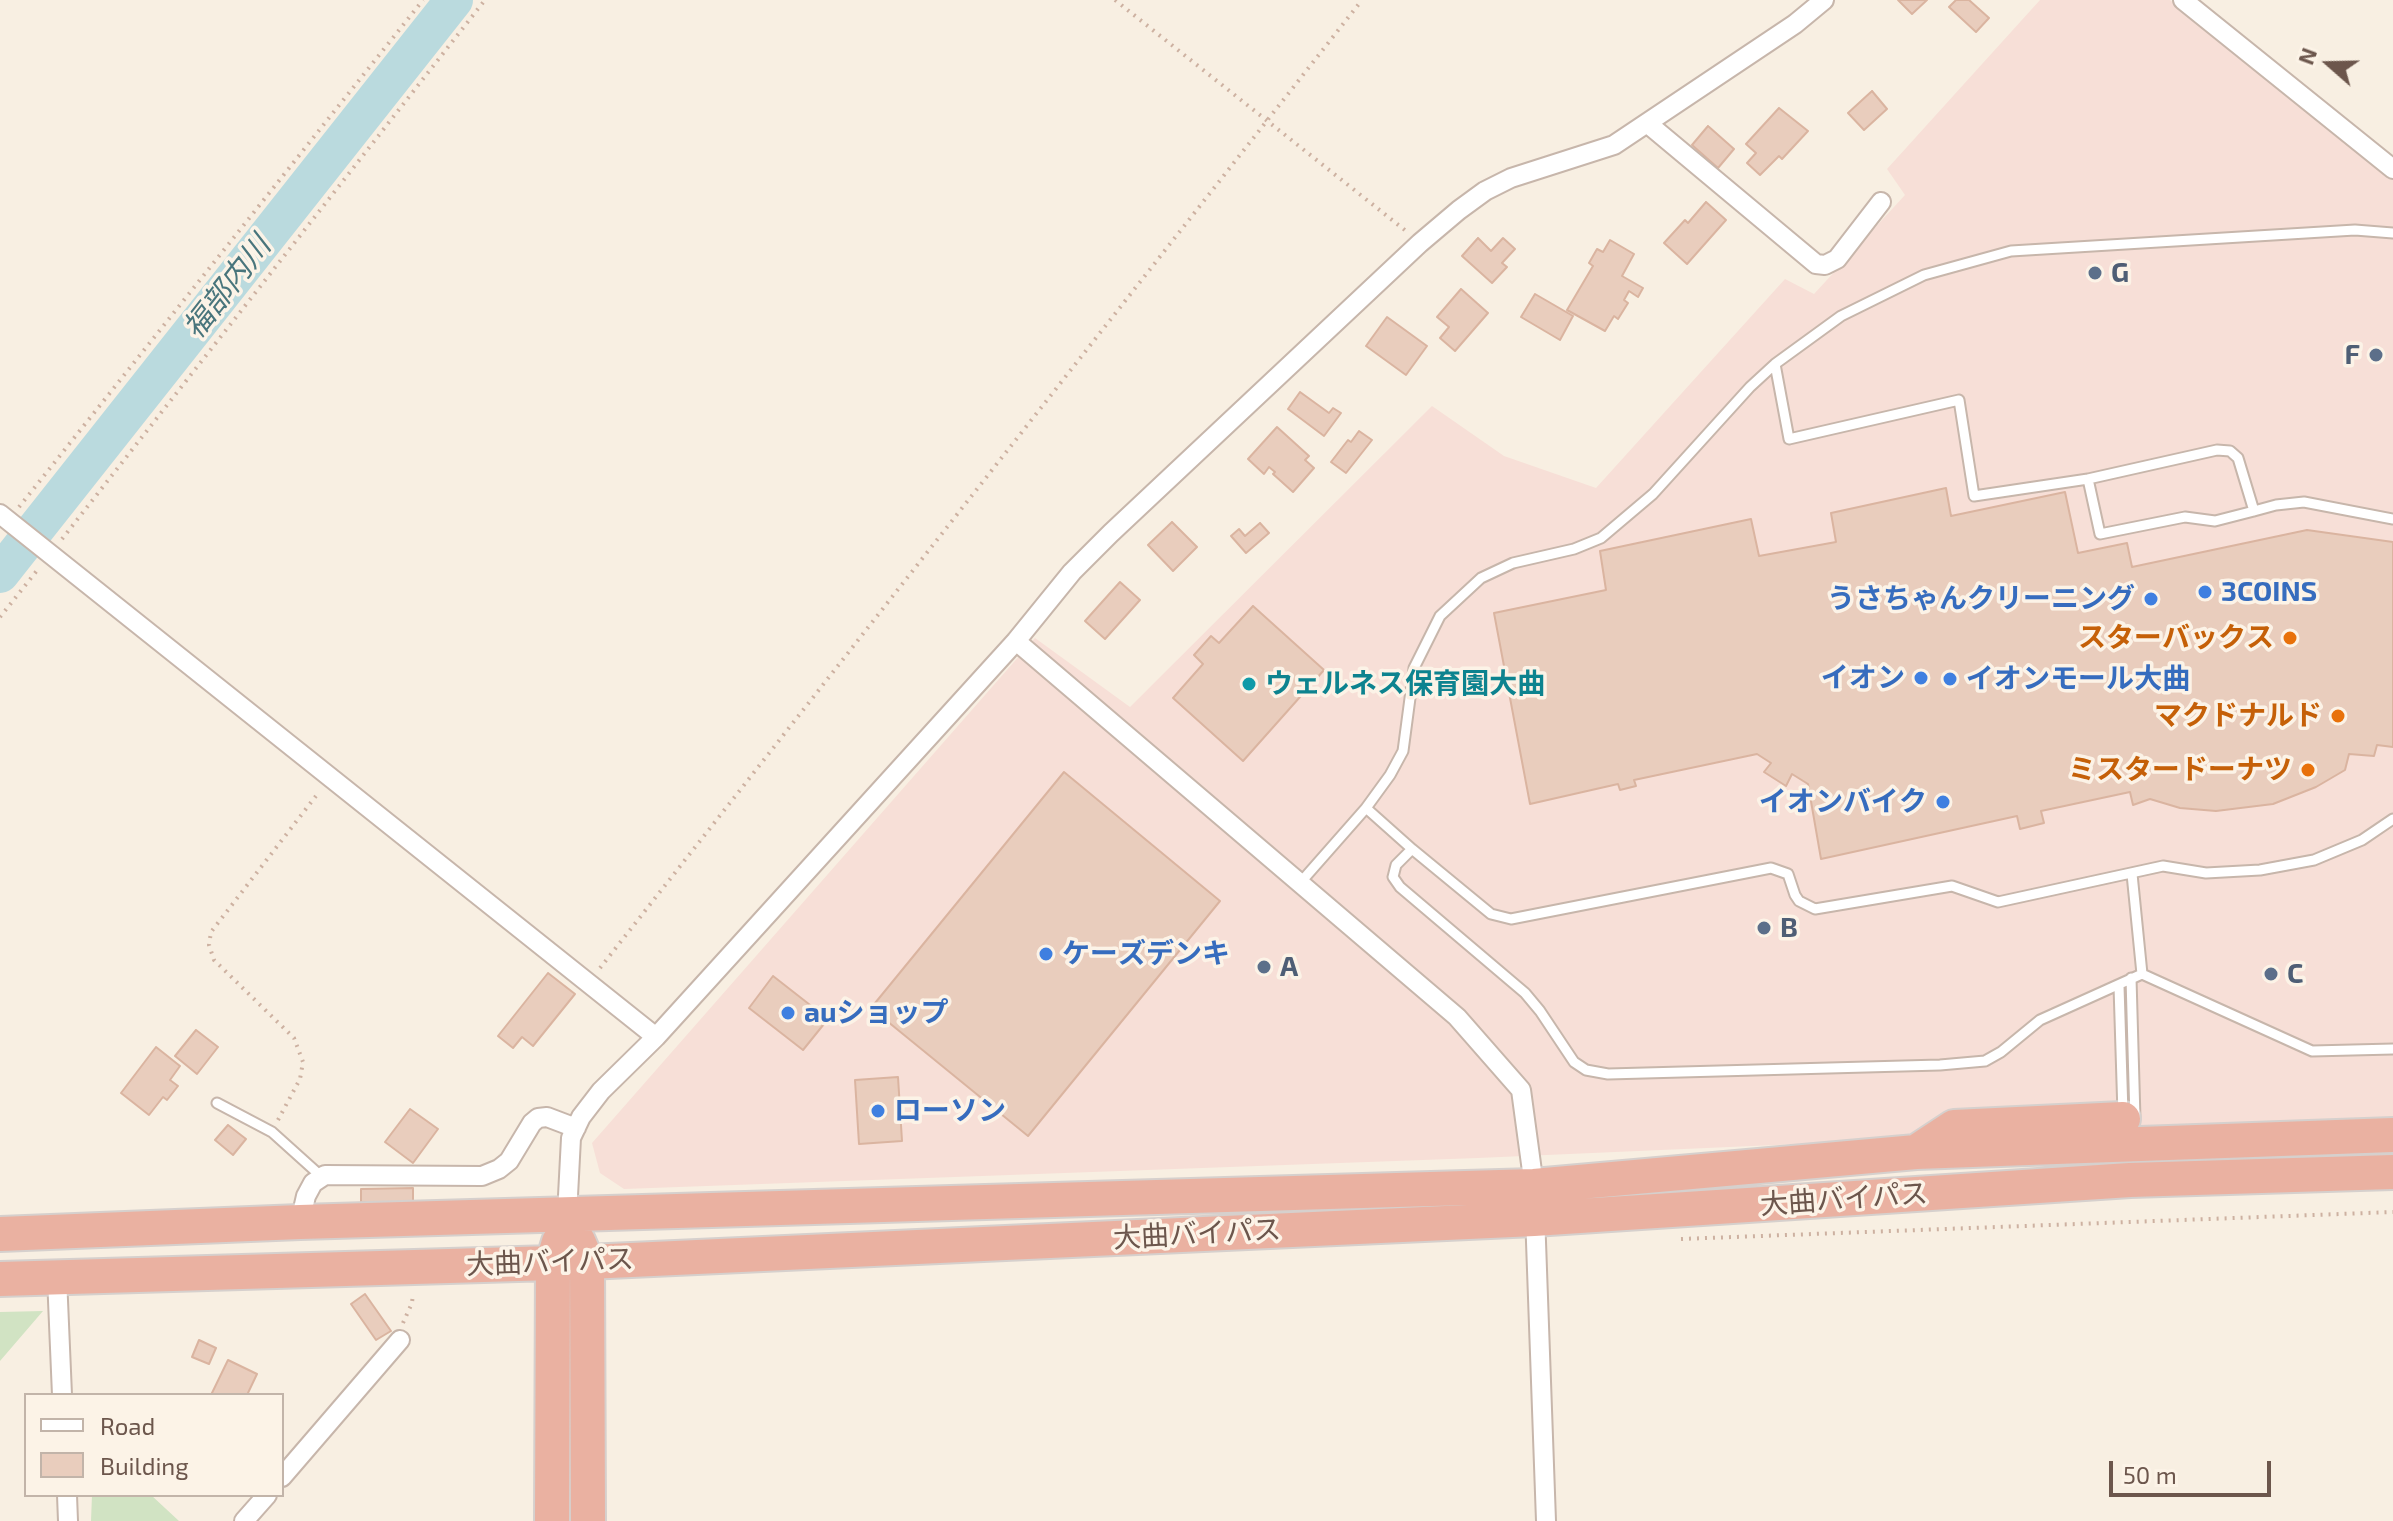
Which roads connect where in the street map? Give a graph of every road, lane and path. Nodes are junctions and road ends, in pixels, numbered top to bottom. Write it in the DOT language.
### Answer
graph roads {
  1 [pos="423,0"];
  2 [pos="485,0"];
  3 [pos="1115,0"];
  4 [pos="1362,0"];
  5 [pos="1824,0"];
  6 [pos="2183,0"];
  7 [pos="1268,120"];
  8 [pos="1647,123"];
  9 [pos="2393,169"];
  10 [pos="1881,202"];
  11 [pos="2393,233"];
  12 [pos="1420,243"];
  13 [pos="1775,364"];
  14 [pos="2088,479"];
  15 [pos="2254,511"];
  16 [pos="2393,519"];
  17 [pos="8,521"];
  18 [pos="46,550"];
  19 [pos="0,617"];
  20 [pos="1016,641"];
  21 [pos="331,777"];
  22 [pos="1366,808"];
  23 [pos="2393,819"];
  24 [pos="1412,849"];
  25 [pos="2132,874"];
  26 [pos="1300,883"];
  27 [pos="2142,974"];
  28 [pos="2131,978"];
  29 [pos="588,983"];
  30 [pos="2119,986"];
  31 [pos="656,1037"];
  32 [pos="2393,1049"];
  33 [pos="217,1103"];
  34 [pos="576,1128"];
  35 [pos="2130,1131"];
  36 [pos="272,1132"];
  37 [pos="2393,1135"];
  38 [pos="2393,1172"];
  39 [pos="322,1177"];
  40 [pos="1534,1202"];
  41 [pos="2393,1212"];
  42 [pos="567,1215"];
  43 [pos="300,1222"];
  44 [pos="0,1234"];
  45 [pos="1675,1240"];
  46 [pos="553,1262"];
  47 [pos="587,1262"];
  48 [pos="57,1277"];
  49 [pos="0,1279"];
  50 [pos="400,1340"];
  51 [pos="62,1393"];
  52 [pos="284,1475"];
  53 [pos="67,1497"];
  54 [pos="265,1497"];
  55 [pos="68,1521"];
  56 [pos="244,1521"];
  57 [pos="552,1521"];
  58 [pos="588,1521"];
  59 [pos="1546,1521"];
  1 -- 17 [label="path"];
  2 -- 18 [label="path"];
  3 -- 7 [label="path"];
  4 -- 7 [label="path"];
  5 -- 8 [label="street"];
  6 -- 9 [label="street"];
  7 -- 12 [label="path"];
  7 -- 29 [label="path"];
  8 -- 10 [label="street"];
  8 -- 12 [label="street"];
  11 -- 13 [label="lane"];
  12 -- 20 [label="street"];
  13 -- 14 [label="lane"];
  13 -- 22 [label="lane"];
  14 -- 15 [label="lane"];
  14 -- 15 [label="lane"];
  15 -- 16 [label="lane"];
  17 -- 18 [label="street"];
  18 -- 19 [label="path"];
  18 -- 21 [label="street"];
  20 -- 26 [label="street"];
  20 -- 31 [label="street"];
  21 -- 29 [label="street"];
  21 -- 36 [label="path"];
  22 -- 24 [label="lane"];
  22 -- 26 [label="lane"];
  23 -- 25 [label="lane"];
  24 -- 25 [label="lane"];
  24 -- 30 [label="lane"];
  25 -- 27 [label="lane"];
  26 -- 40 [label="street"];
  27 -- 28 [label="lane"];
  27 -- 32 [label="lane"];
  28 -- 30 [label="lane"];
  28 -- 35 [label="lane"];
  29 -- 31 [label="street"];
  30 -- 35 [label="lane"];
  31 -- 34 [label="street"];
  33 -- 36 [label="lane"];
  34 -- 39 [label="street"];
  34 -- 42 [label="street"];
  35 -- 37 [label="highway, 大曲バイパス"];
  35 -- 40 [label="highway, 大曲バイパス"];
  36 -- 39 [label="lane"];
  38 -- 40 [label="highway, 大曲バイパス"];
  39 -- 43 [label="street"];
  40 -- 42 [label="highway, 大曲バイパス"];
  40 -- 47 [label="highway, 大曲バイパス"];
  40 -- 59 [label="street"];
  41 -- 45 [label="path"];
  42 -- 43 [label="highway, 大曲バイパス"];
  42 -- 46 [label="highway"];
  42 -- 47 [label="highway"];
  43 -- 44 [label="highway, 大曲バイパス"];
  46 -- 47 [label="highway, 大曲バイパス"];
  46 -- 48 [label="highway, 大曲バイパス"];
  46 -- 57 [label="highway"];
  47 -- 58 [label="highway"];
  48 -- 49 [label="highway, 大曲バイパス"];
  48 -- 51 [label="street"];
  50 -- 52 [label="street"];
  53 -- 55 [label="street"];
  54 -- 56 [label="street"];
}
